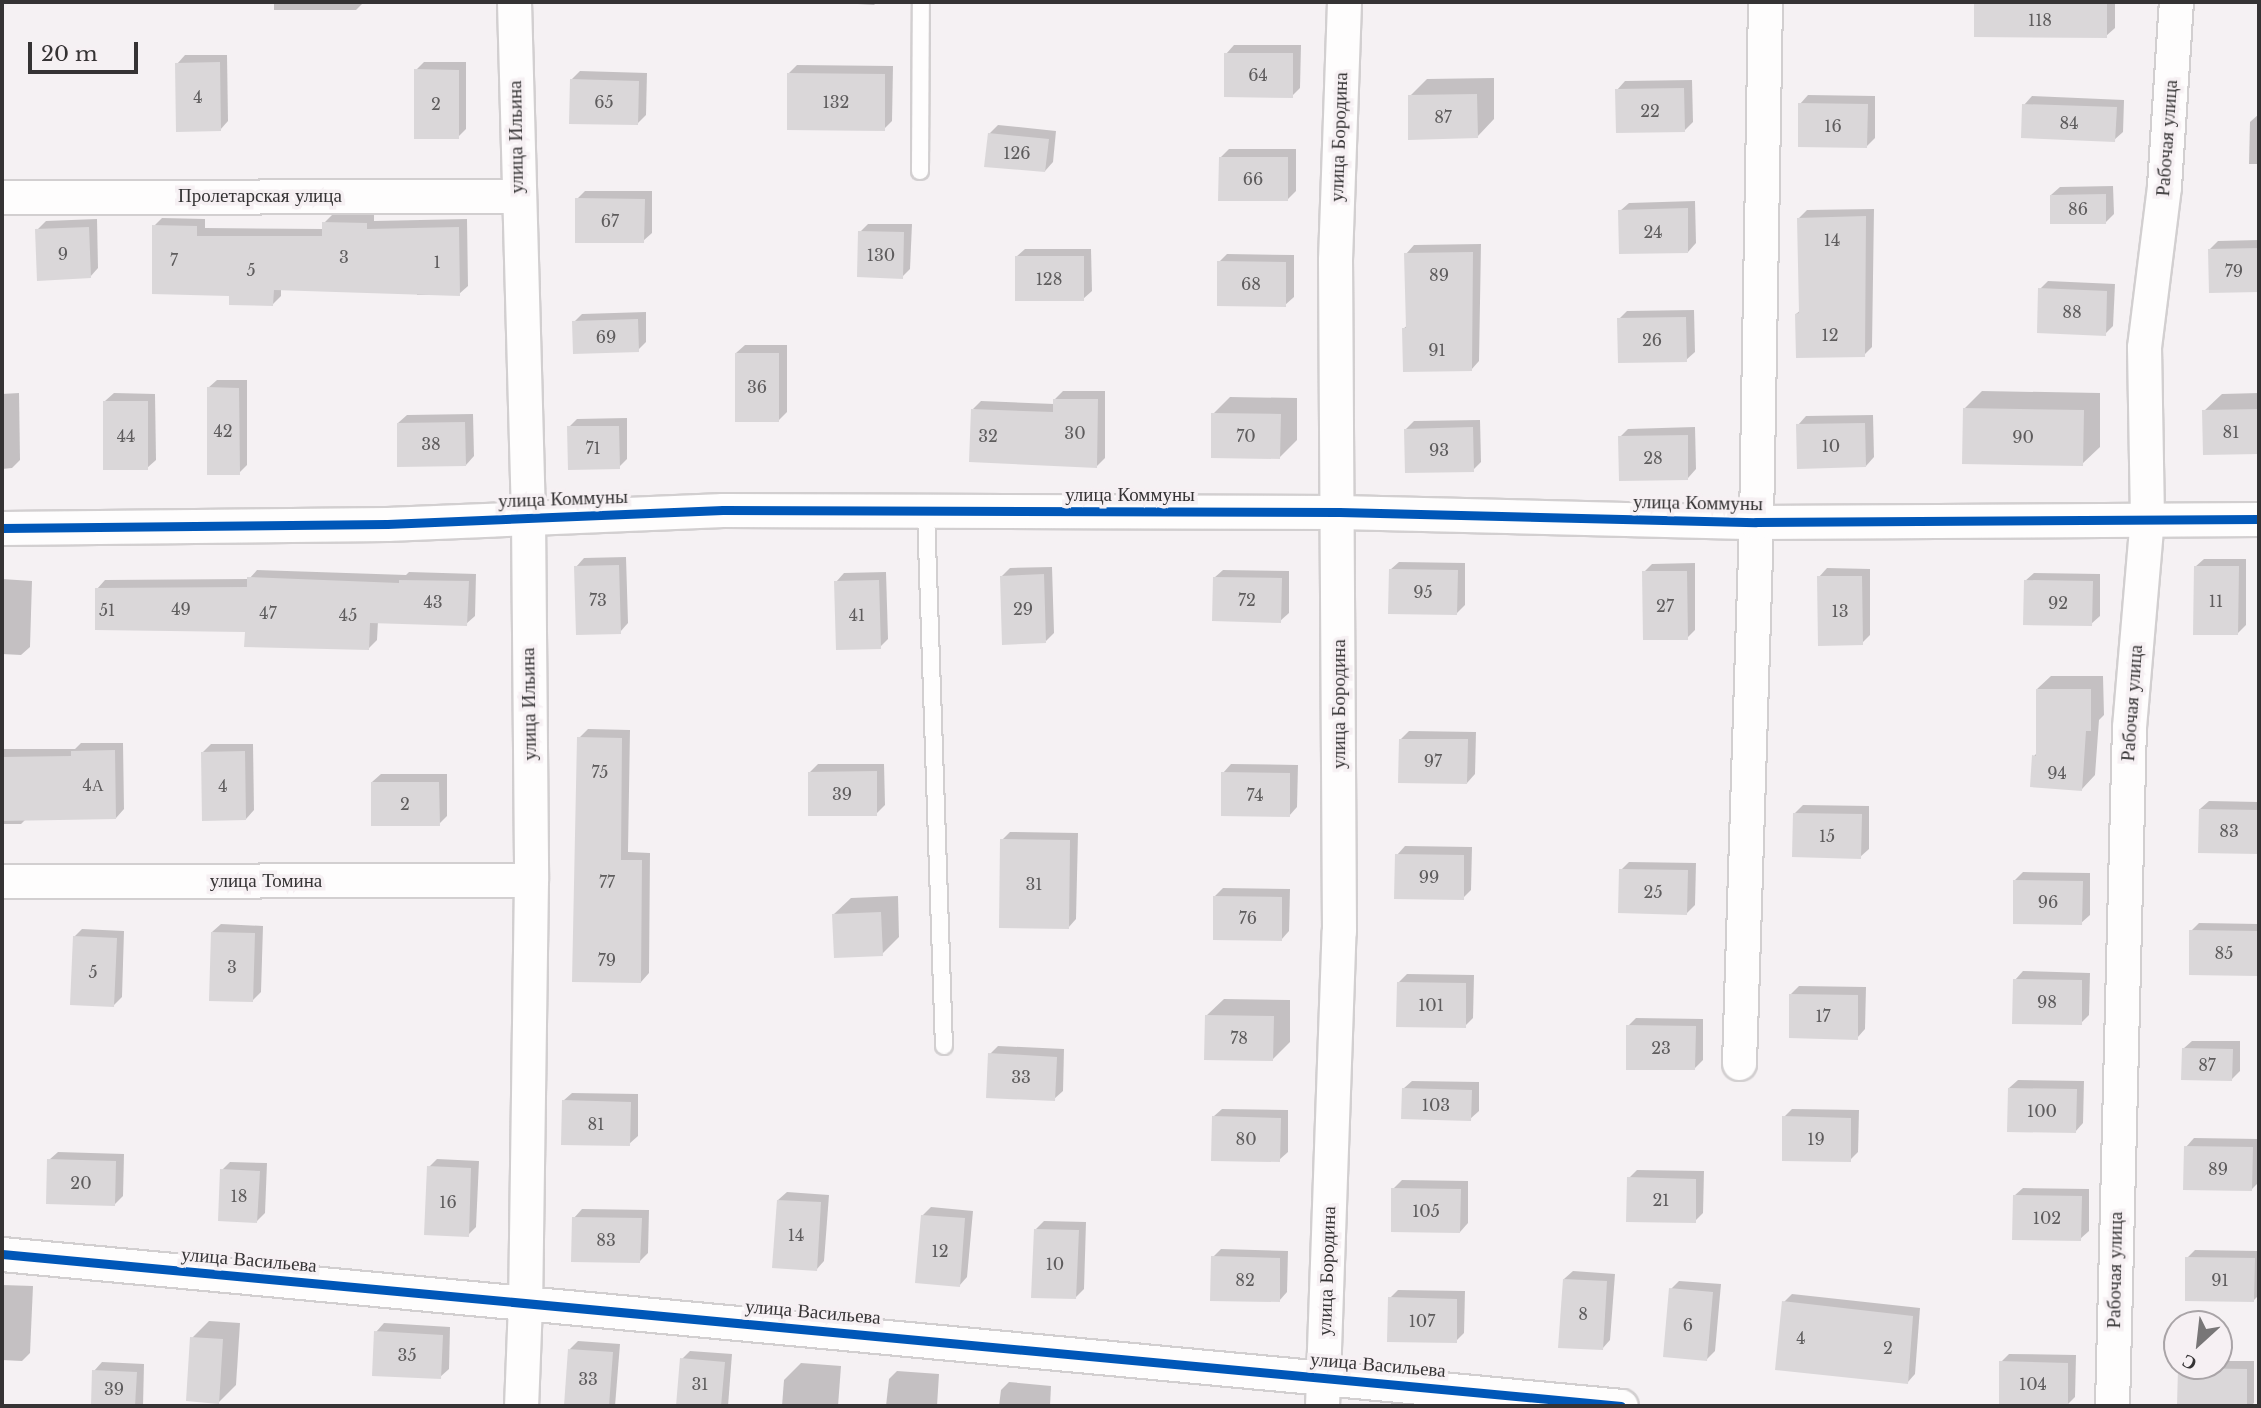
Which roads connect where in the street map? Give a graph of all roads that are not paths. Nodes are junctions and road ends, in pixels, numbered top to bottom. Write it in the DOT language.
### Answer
graph roads {
  1 [pos="513,2"];
  2 [pos="921,2"];
  3 [pos="1344,2"];
  4 [pos="1765,2"];
  5 [pos="2176,2"];
  6 [pos="920,171"];
  7 [pos="517,195"];
  8 [pos="2,197"];
  9 [pos="1339,512"];
  10 [pos="926,513"];
  11 [pos="528,517"];
  12 [pos="2147,519"];
  13 [pos="2259,519"];
  14 [pos="1756,522"];
  15 [pos="2,528"];
  16 [pos="531,880"];
  17 [pos="2,881"];
  18 [pos="944,1045"];
  19 [pos="1739,1063"];
  20 [pos="2,1254"];
  21 [pos="525,1303"];
  22 [pos="1323,1392"];
  23 [pos="521,1406"];
  24 [pos="1621,1406"];
  25 [pos="2112,1406"];
  1 -- 7 [label="street, улица Ильина"];
  2 -- 6 [label="lane"];
  3 -- 9 [label="street, улица Бородина"];
  4 -- 14 [label="street, улица Коммуны"];
  5 -- 12 [label="street, Рабочая улица"];
  7 -- 8 [label="street, Пролетарская улица"];
  7 -- 11 [label="street, улица Ильина"];
  9 -- 10 [label="street, улица Коммуны"];
  9 -- 14 [label="street, улица Коммуны"];
  9 -- 22 [label="street, улица Бородина"];
  10 -- 11 [label="street, улица Коммуны"];
  10 -- 18 [label="lane"];
  11 -- 15 [label="street, улица Коммуны"];
  11 -- 16 [label="street, улица Ильина"];
  12 -- 13 [label="street, улица Коммуны"];
  12 -- 14 [label="street, улица Коммуны"];
  12 -- 25 [label="street, Рабочая улица"];
  14 -- 19 [label="street, улица Коммуны"];
  16 -- 17 [label="street, улица Томина"];
  16 -- 21 [label="street, улица Ильина"];
  20 -- 21 [label="street, улица Васильева"];
  21 -- 22 [label="street, улица Васильева"];
  21 -- 23 [label="street, улица Ильина"];
  22 -- 24 [label="street, улица Васильева"];
}
